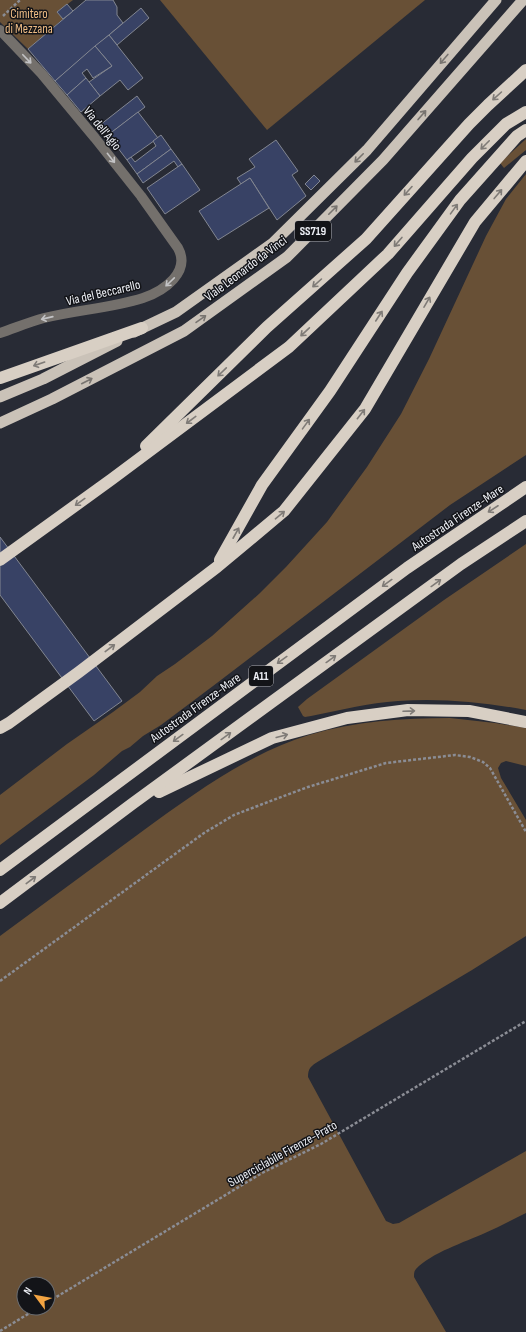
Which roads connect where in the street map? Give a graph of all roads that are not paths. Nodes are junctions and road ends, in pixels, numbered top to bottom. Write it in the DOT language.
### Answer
graph roads {
  1 [pos="488,0"];
  2 [pos="496,0"];
  3 [pos="523,0"];
  4 [pos="0,30"];
  5 [pos="470,30"];
  6 [pos="526,70"];
  7 [pos="526,112"];
  8 [pos="526,130"];
  9 [pos="526,161"];
  10 [pos="178,248"];
  11 [pos="142,328"];
  12 [pos="0,333"];
  13 [pos="0,378"];
  14 [pos="0,397"];
  15 [pos="0,423"];
  16 [pos="112,479"];
  17 [pos="526,487"];
  18 [pos="526,521"];
  19 [pos="0,560"];
  20 [pos="217,567"];
  21 [pos="526,722"];
  22 [pos="5,725"];
  23 [pos="0,733"];
  24 [pos="132,804"];
  25 [pos="0,870"];
  26 [pos="0,903"];
  1 -- 5 [label="highway"];
  2 -- 5 [label="highway, Viale Leonardo da Vinci / SS719"];
  15 -- 3 [label="highway, Viale Leonardo da Vinci / SS719, one-way"];
  4 -- 10 [label="street, Via dell'Agio, one-way"];
  5 -- 11 [label="highway, Viale Leonardo da Vinci / SS719, one-way"];
  6 -- 16 [label="highway, one-way"];
  7 -- 16 [label="highway, one-way"];
  20 -- 8 [label="highway, one-way"];
  20 -- 9 [label="highway, one-way"];
  10 -- 12 [label="street, Via del Beccarello, one-way"];
  11 -- 13 [label="highway, one-way"];
  11 -- 14 [label="highway, Viale Leonardo da Vinci / SS719"];
  16 -- 19 [label="highway, one-way"];
  17 -- 25 [label="highway, Autostrada Firenze-Mare / A11, one-way"];
  24 -- 18 [label="highway, A11, one-way"];
  22 -- 20 [label="highway, one-way"];
  24 -- 21 [label="highway, one-way"];
  22 -- 23 [label="highway"];
  26 -- 24 [label="highway, A11, one-way"];
}
